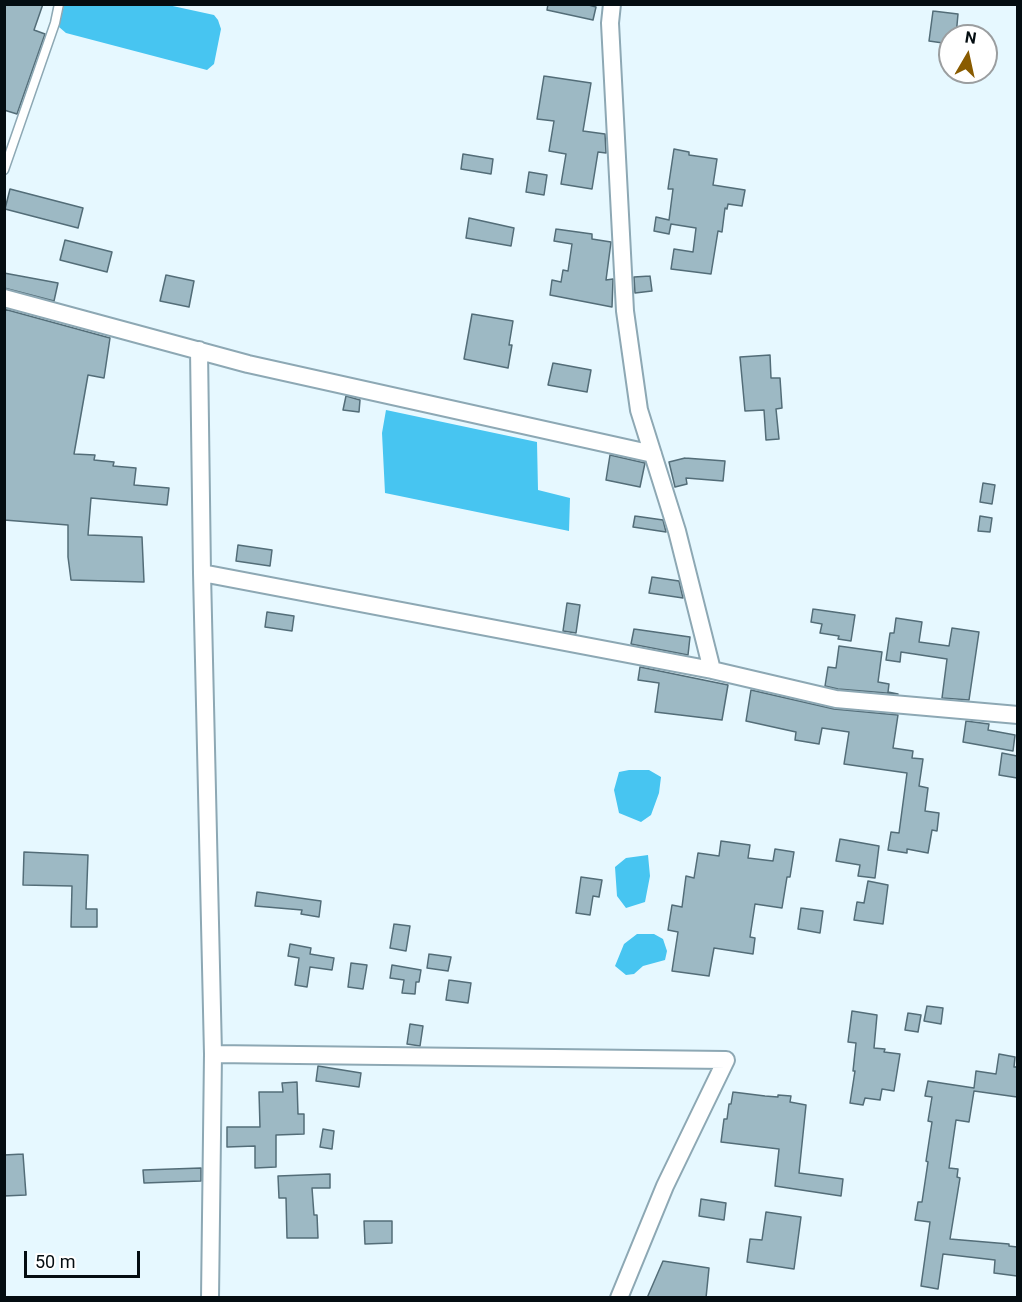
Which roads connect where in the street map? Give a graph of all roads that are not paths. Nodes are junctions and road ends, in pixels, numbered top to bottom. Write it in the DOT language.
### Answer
graph roads {
  1 [pos="59,4"];
  2 [pos="612,4"];
  3 [pos="4,170"];
  4 [pos="4,298"];
  5 [pos="199,350"];
  6 [pos="653,454"];
  7 [pos="202,573"];
  8 [pos="712,670"];
  9 [pos="1017,715"];
  10 [pos="213,1054"];
  11 [pos="210,1298"];
  12 [pos="619,1298"];
  1 -- 3 [label="lane"];
  2 -- 6 [label="street"];
  4 -- 5 [label="street"];
  5 -- 6 [label="street"];
  5 -- 7 [label="street"];
  6 -- 8 [label="street"];
  7 -- 8 [label="street"];
  7 -- 10 [label="street"];
  8 -- 9 [label="street"];
  10 -- 11 [label="street"];
  10 -- 12 [label="street"];
}
